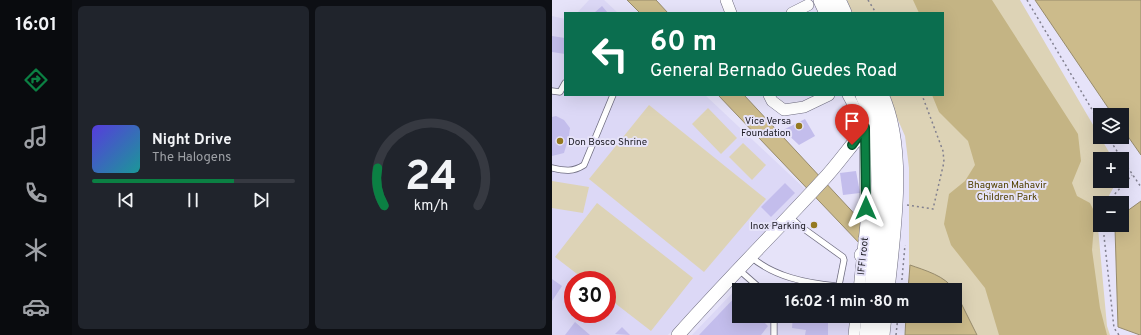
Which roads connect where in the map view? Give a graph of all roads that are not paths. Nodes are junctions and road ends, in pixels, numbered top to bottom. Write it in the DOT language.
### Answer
graph roads {
  1 [pos="726,0"];
  2 [pos="837,0"];
  3 [pos="812,5"];
  4 [pos="731,12"];
  5 [pos="794,12"];
  6 [pos="826,12"];
  7 [pos="842,12"];
  8 [pos="564,85"];
  9 [pos="552,91"];
  10 [pos="613,96"];
  11 [pos="770,96"];
  12 [pos="827,96"];
  13 [pos="850,96"];
  14 [pos="865,96"];
  15 [pos="876,113"];
  16 [pos="552,168"];
  17 [pos="789,216"];
  18 [pos="885,228"];
  19 [pos="876,253"];
  20 [pos="750,256"];
  21 [pos="738,269"];
  22 [pos="754,283"];
  23 [pos="862,283"];
  24 [pos="873,283"];
  25 [pos="884,283"];
  26 [pos="774,323"];
  27 [pos="855,323"];
  28 [pos="869,323"];
  29 [pos="882,323"];
  30 [pos="678,335"];
  31 [pos="774,335"];
  32 [pos="854,335"];
  33 [pos="868,335"];
  34 [pos="881,335"];
  1 -- 4 [label="street"];
  2 -- 7 [label="main road"];
  3 -- 5 [label="street"];
  3 -- 6 [label="main road"];
  8 -- 9 [label="lane"];
  10 -- 16 [label="lane"];
  11 -- 12 [label="street"];
  13 -- 15 [label="street"];
  14 -- 15 [label="main road"];
  15 -- 17 [label="street"];
  15 -- 18 [label="main road"];
  15 -- 18 [label="main road"];
  15 -- 19 [label="street, IFFI root"];
  17 -- 20 [label="street"];
  17 -- 20 [label="lane"];
  18 -- 19 [label="main road"];
  19 -- 23 [label="street, IFFI root"];
  19 -- 24 [label="main road"];
  19 -- 25 [label="main road"];
  20 -- 21 [label="street"];
  21 -- 22 [label="lane"];
  21 -- 30 [label="street"];
  26 -- 31 [label="lane"];
  27 -- 32 [label="street"];
  28 -- 33 [label="main road"];
  29 -- 34 [label="main road"];
}
